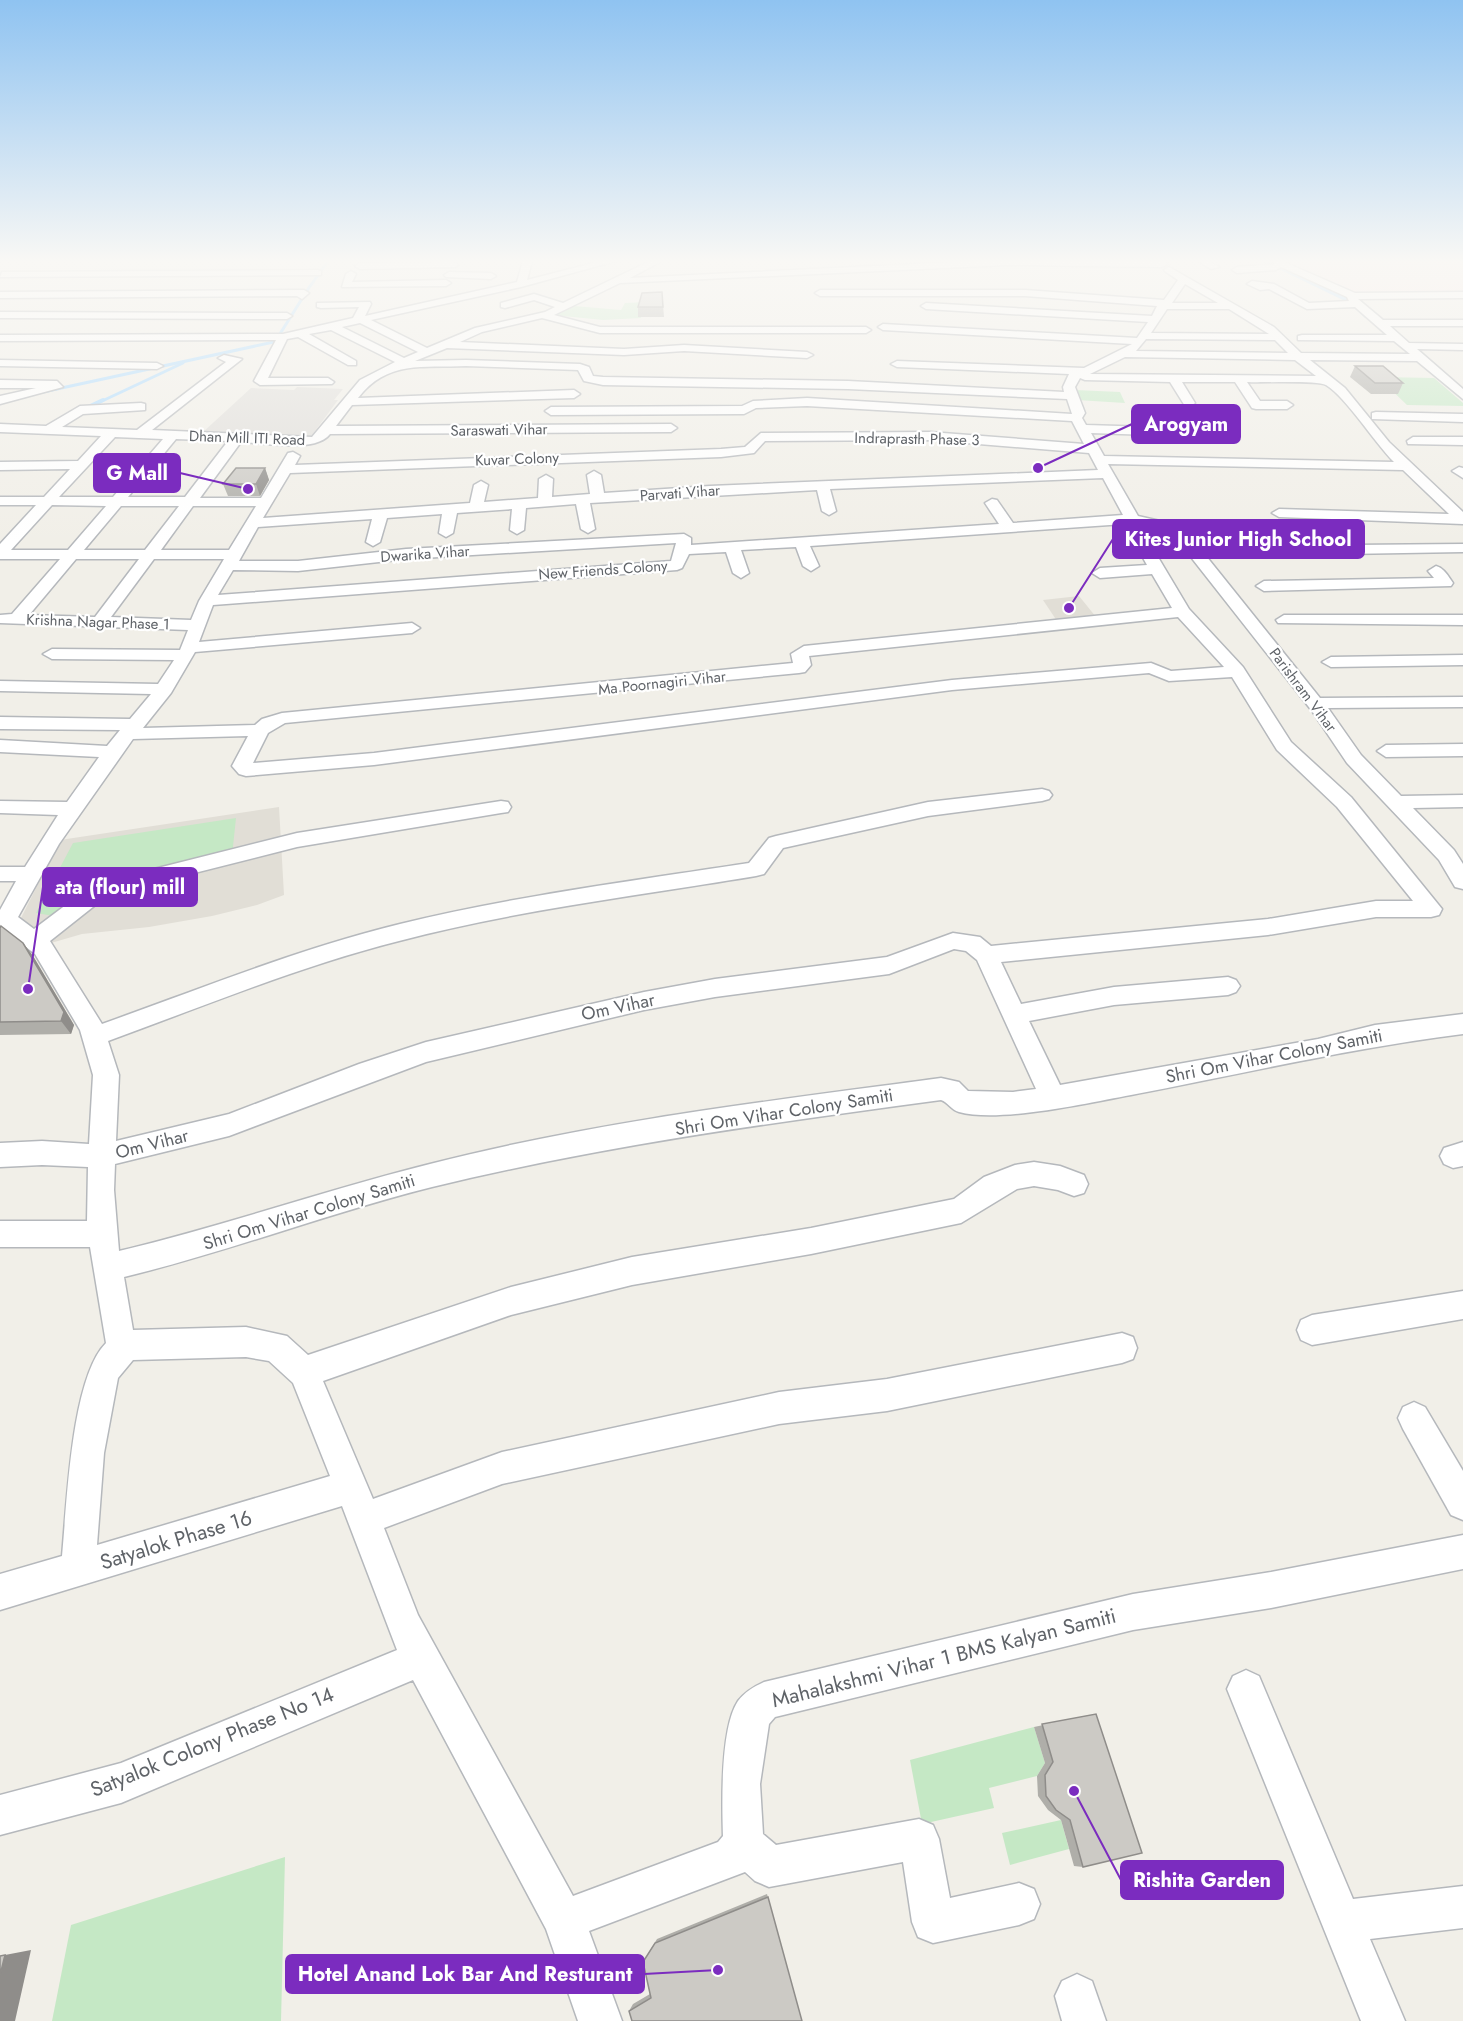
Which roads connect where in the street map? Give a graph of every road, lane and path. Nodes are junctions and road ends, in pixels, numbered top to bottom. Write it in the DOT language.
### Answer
graph roads {
  1 [pos="274,355"];
  2 [pos="338,355"];
  3 [pos="386,355"];
  4 [pos="418,355"];
  5 [pos="1121,355"];
  6 [pos="1201,355"];
  7 [pos="1416,355"];
  8 [pos="1299,357"];
  9 [pos="1418,358"];
  10 [pos="0,363"];
  11 [pos="352,363"];
  12 [pos="400,363"];
  13 [pos="897,364"];
  14 [pos="157,366"];
  15 [pos="206,366"];
  16 [pos="706,369"];
  17 [pos="1436,370"];
  18 [pos="1454,370"];
  19 [pos="1077,374"];
  20 [pos="1121,377"];
  21 [pos="1174,379"];
  22 [pos="1239,380"];
  23 [pos="1328,380"];
  24 [pos="328,381"];
  25 [pos="705,382"];
  26 [pos="0,384"];
  27 [pos="1127,391"];
  28 [pos="1461,392"];
  29 [pos="574,394"];
  30 [pos="0,395"];
  31 [pos="1071,396"];
  32 [pos="0,400"];
  33 [pos="348,402"];
  34 [pos="13,403"];
  35 [pos="1189,403"];
  36 [pos="1287,405"];
  37 [pos="551,411"];
  38 [pos="166,412"];
  39 [pos="504,413"];
  40 [pos="1376,416"];
  41 [pos="0,417"];
  42 [pos="1463,418"];
  43 [pos="1079,423"];
  44 [pos="0,428"];
  45 [pos="671,428"];
  46 [pos="46,430"];
  47 [pos="327,430"];
  48 [pos="500,430"];
  49 [pos="1151,431"];
  50 [pos="111,433"];
  51 [pos="140,434"];
  52 [pos="173,435"];
  53 [pos="237,438"];
  54 [pos="1413,441"];
  55 [pos="1463,441"];
  56 [pos="306,442"];
  57 [pos="749,450"];
  58 [pos="1096,454"];
  59 [pos="80,465"];
  60 [pos="370,465"];
  61 [pos="1405,466"];
  62 [pos="3,468"];
  63 [pos="285,469"];
  64 [pos="1107,474"];
  65 [pos="594,475"];
  66 [pos="657,478"];
  67 [pos="546,479"];
  68 [pos="362,484"];
  69 [pos="481,485"];
  70 [pos="823,488"];
  71 [pos="777,489"];
  72 [pos="416,492"];
  73 [pos="663,494"];
  74 [pos="598,499"];
  75 [pos="49,500"];
  76 [pos="190,500"];
  77 [pos="0,501"];
  78 [pos="120,501"];
  79 [pos="583,501"];
  80 [pos="265,502"];
  81 [pos="992,503"];
  82 [pos="545,504"];
  83 [pos="519,505"];
  84 [pos="781,505"];
  85 [pos="476,508"];
  86 [pos="450,510"];
  87 [pos="829,511"];
  88 [pos="410,512"];
  89 [pos="1279,513"];
  90 [pos="381,514"];
  91 [pos="1132,519"];
  92 [pos="1462,520"];
  93 [pos="253,523"];
  94 [pos="588,529"];
  95 [pos="1010,529"];
  96 [pos="517,530"];
  97 [pos="446,533"];
  98 [pos="801,541"];
  99 [pos="374,542"];
  100 [pos="732,547"];
  101 [pos="1463,548"];
  102 [pos="683,550"];
  103 [pos="1233,551"];
  104 [pos="0,554"];
  105 [pos="73,555"];
  106 [pos="149,555"];
  107 [pos="230,560"];
  108 [pos="811,566"];
  109 [pos="1158,569"];
  110 [pos="741,573"];
  111 [pos="1100,573"];
  112 [pos="1264,586"];
  113 [pos="207,601"];
  114 [pos="1458,610"];
  115 [pos="1182,612"];
  116 [pos="10,620"];
  117 [pos="1284,620"];
  118 [pos="100,621"];
  119 [pos="196,625"];
  120 [pos="412,628"];
  121 [pos="0,635"];
  122 [pos="187,652"];
  123 [pos="52,654"];
  124 [pos="1463,660"];
  125 [pos="1330,662"];
  126 [pos="1238,672"];
  127 [pos="0,686"];
  128 [pos="165,689"];
  129 [pos="1463,702"];
  130 [pos="1315,703"];
  131 [pos="0,723"];
  132 [pos="131,729"];
  133 [pos="260,730"];
  134 [pos="0,746"];
  135 [pos="1463,750"];
  136 [pos="1386,751"];
  137 [pos="112,752"];
  138 [pos="1042,795"];
  139 [pos="1463,801"];
  140 [pos="1396,802"];
  141 [pos="0,807"];
  142 [pos="501,807"];
  143 [pos="72,809"];
  144 [pos="1455,856"];
  145 [pos="32,873"];
  146 [pos="0,874"];
  147 [pos="1463,882"];
  148 [pos="3,924"];
  149 [pos="34,941"];
  150 [pos="986,955"];
  151 [pos="1227,986"];
  152 [pos="1012,1015"];
  153 [pos="1463,1024"];
  154 [pos="95,1036"];
  155 [pos="1053,1097"];
  156 [pos="0,1155"];
  157 [pos="102,1156"];
  158 [pos="1074,1184"];
  159 [pos="0,1234"];
  160 [pos="102,1234"];
  161 [pos="107,1268"];
  162 [pos="1463,1305"];
  163 [pos="1312,1330"];
  164 [pos="126,1345"];
  165 [pos="1122,1348"];
  166 [pos="304,1372"];
  167 [pos="1414,1418"];
  168 [pos="351,1487"];
  169 [pos="1463,1503"];
  170 [pos="364,1519"];
  171 [pos="1463,1552"];
  172 [pos="78,1570"];
  173 [pos="0,1592"];
  174 [pos="421,1658"];
  175 [pos="1246,1689"];
  176 [pos="0,1815"];
  177 [pos="744,1843"];
  178 [pos="1019,1904"];
  179 [pos="1463,1907"];
  180 [pos="564,1920"];
  181 [pos="1342,1921"];
  182 [pos="600,2021"];
  183 [pos="1383,2021"];
  1 -- 24 [label="street"];
  2 -- 11 [label="street"];
  3 -- 12 [label="street"];
  4 -- 12 [label="street, Dhan Mill ITI Road"];
  5 -- 19 [label="street"];
  6 -- 8 [label="street"];
  7 -- 9 [label="street"];
  8 -- 9 [label="street"];
  8 -- 23 [label="street"];
  9 -- 17 [label="street"];
  10 -- 14 [label="street"];
  12 -- 25 [label="street"];
  12 -- 33 [label="street, Dhan Mill ITI Road"];
  13 -- 19 [label="street"];
  15 -- 38 [label="street"];
  16 -- 25 [label="street"];
  17 -- 18 [label="street"];
  17 -- 28 [label="street"];
  19 -- 20 [label="street"];
  19 -- 31 [label="street"];
  20 -- 21 [label="street"];
  20 -- 27 [label="street"];
  21 -- 22 [label="street"];
  21 -- 35 [label="street"];
  22 -- 23 [label="street"];
  22 -- 36 [label="street"];
  23 -- 61 [label="street"];
  25 -- 31 [label="street"];
  26 -- 34 [label="street"];
  29 -- 33 [label="street"];
  30 -- 34 [label="street"];
  31 -- 43 [label="street"];
  32 -- 34 [label="street"];
  33 -- 47 [label="street, Dhan Mill ITI Road"];
  34 -- 41 [label="street"];
  37 -- 43 [label="street"];
  38 -- 46 [label="street"];
  38 -- 51 [label="street"];
  39 -- 48 [label="street"];
  40 -- 42 [label="street"];
  43 -- 49 [label="street"];
  43 -- 58 [label="street"];
  44 -- 46 [label="street, Dhan Mill ITI Road"];
  45 -- 48 [label="street, Saraswati Vihar"];
  46 -- 50 [label="street, Dhan Mill ITI Road"];
  46 -- 62 [label="street"];
  47 -- 48 [label="street, Saraswati Vihar"];
  47 -- 56 [label="street, Dhan Mill ITI Road"];
  50 -- 51 [label="street, Dhan Mill ITI Road"];
  50 -- 59 [label="street"];
  51 -- 52 [label="street, Dhan Mill ITI Road"];
  52 -- 53 [label="street, Dhan Mill ITI Road"];
  52 -- 78 [label="street"];
  53 -- 56 [label="street, Dhan Mill ITI Road"];
  53 -- 76 [label="street"];
  54 -- 55 [label="street"];
  56 -- 63 [label="street"];
  57 -- 58 [label="street, Indraprasth Phase 3"];
  57 -- 60 [label="street, Kuvar Colony"];
  58 -- 61 [label="street, Indraprasth Phase 3"];
  58 -- 64 [label="street"];
  59 -- 62 [label="street"];
  59 -- 75 [label="street"];
  60 -- 63 [label="street, Kuvar Colony"];
  60 -- 68 [label="street"];
  61 -- 92 [label="street"];
  63 -- 80 [label="street"];
  64 -- 70 [label="street, Parvati Vihar"];
  64 -- 91 [label="street"];
  65 -- 74 [label="street"];
  66 -- 73 [label="street"];
  67 -- 82 [label="street"];
  69 -- 85 [label="street"];
  70 -- 71 [label="street, Parvati Vihar"];
  70 -- 87 [label="street"];
  71 -- 73 [label="street, Parvati Vihar"];
  71 -- 84 [label="street"];
  72 -- 88 [label="street"];
  73 -- 74 [label="street, Parvati Vihar"];
  74 -- 79 [label="street, Parvati Vihar"];
  75 -- 77 [label="street"];
  75 -- 78 [label="street"];
  75 -- 104 [label="street"];
  76 -- 78 [label="street"];
  76 -- 80 [label="street"];
  76 -- 106 [label="street"];
  78 -- 105 [label="street"];
  79 -- 82 [label="street, Parvati Vihar"];
  79 -- 94 [label="street"];
  80 -- 93 [label="street"];
  81 -- 95 [label="street"];
  82 -- 83 [label="street, Parvati Vihar"];
  83 -- 85 [label="street, Parvati Vihar"];
  83 -- 96 [label="street"];
  85 -- 86 [label="street, Parvati Vihar"];
  86 -- 88 [label="street, Parvati Vihar"];
  86 -- 97 [label="street"];
  88 -- 90 [label="street, Parvati Vihar"];
  89 -- 92 [label="street"];
  90 -- 93 [label="street, Parvati Vihar"];
  90 -- 99 [label="street"];
  91 -- 95 [label="street, New Friends Colony"];
  91 -- 109 [label="street"];
  91 -- 130 [label="street, Parishram Vihar"];
  93 -- 107 [label="street"];
  95 -- 98 [label="street, New Friends Colony"];
  98 -- 100 [label="street, New Friends Colony"];
  98 -- 108 [label="street"];
  100 -- 102 [label="street, New Friends Colony"];
  100 -- 110 [label="street"];
  101 -- 103 [label="street"];
  102 -- 107 [label="street, Dwarika Vihar"];
  102 -- 113 [label="street, New Friends Colony"];
  104 -- 105 [label="street, Dwarika Vihar"];
  105 -- 106 [label="street, Dwarika Vihar"];
  105 -- 116 [label="street"];
  106 -- 107 [label="street, Dwarika Vihar"];
  106 -- 118 [label="street"];
  107 -- 113 [label="street"];
  109 -- 111 [label="street"];
  109 -- 115 [label="street"];
  112 -- 114 [label="street"];
  113 -- 119 [label="street"];
  114 -- 117 [label="street"];
  115 -- 126 [label="street"];
  115 -- 133 [label="street, Ma Poornagiri Vihar"];
  116 -- 118 [label="street, Krishna Nagar Phase 1"];
  116 -- 121 [label="street"];
  118 -- 119 [label="street, Krishna Nagar Phase 1"];
  119 -- 122 [label="street"];
  120 -- 122 [label="street"];
  122 -- 123 [label="street"];
  122 -- 128 [label="street"];
  124 -- 125 [label="street"];
  126 -- 133 [label="street"];
  126 -- 150 [label="street"];
  127 -- 128 [label="street"];
  128 -- 132 [label="street"];
  129 -- 130 [label="street"];
  130 -- 140 [label="street, Parishram Vihar"];
  131 -- 132 [label="street, Ma Poornagiri Vihar"];
  132 -- 133 [label="street, Ma Poornagiri Vihar"];
  132 -- 137 [label="street"];
  134 -- 137 [label="street"];
  135 -- 136 [label="street"];
  137 -- 143 [label="street"];
  138 -- 154 [label="street"];
  139 -- 140 [label="street"];
  140 -- 144 [label="street, Parishram Vihar"];
  141 -- 143 [label="street"];
  142 -- 149 [label="street"];
  143 -- 145 [label="street"];
  144 -- 147 [label="street, Parishram Vihar"];
  145 -- 146 [label="street"];
  145 -- 148 [label="street"];
  148 -- 149 [label="street"];
  149 -- 154 [label="street"];
  150 -- 152 [label="street"];
  150 -- 157 [label="street, Om Vihar"];
  151 -- 152 [label="street"];
  152 -- 155 [label="street"];
  153 -- 155 [label="street, Shri Om Vihar Colony Samiti"];
  154 -- 157 [label="street"];
  155 -- 161 [label="street, Shri Om Vihar Colony Samiti"];
  156 -- 157 [label="street, Om Vihar"];
  157 -- 160 [label="street"];
  158 -- 166 [label="street"];
  159 -- 160 [label="street"];
  160 -- 161 [label="street"];
  161 -- 164 [label="street"];
  162 -- 163 [label="street"];
  164 -- 166 [label="street"];
  164 -- 172 [label="street"];
  165 -- 170 [label="street"];
  166 -- 168 [label="street"];
  167 -- 169 [label="street"];
  168 -- 170 [label="street"];
  168 -- 172 [label="street, Satyalok Phase 16"];
  170 -- 174 [label="street"];
  171 -- 177 [label="street, Mahalakshmi Vihar 1 BMS Kalyan Samiti"];
  172 -- 173 [label="street, Satyalok Phase 16"];
  174 -- 176 [label="street, Satyalok Colony Phase No 14"];
  174 -- 180 [label="street"];
  175 -- 181 [label="street"];
  177 -- 178 [label="street"];
  177 -- 180 [label="street"];
  179 -- 181 [label="street"];
  180 -- 182 [label="street"];
  181 -- 183 [label="street"];
}
